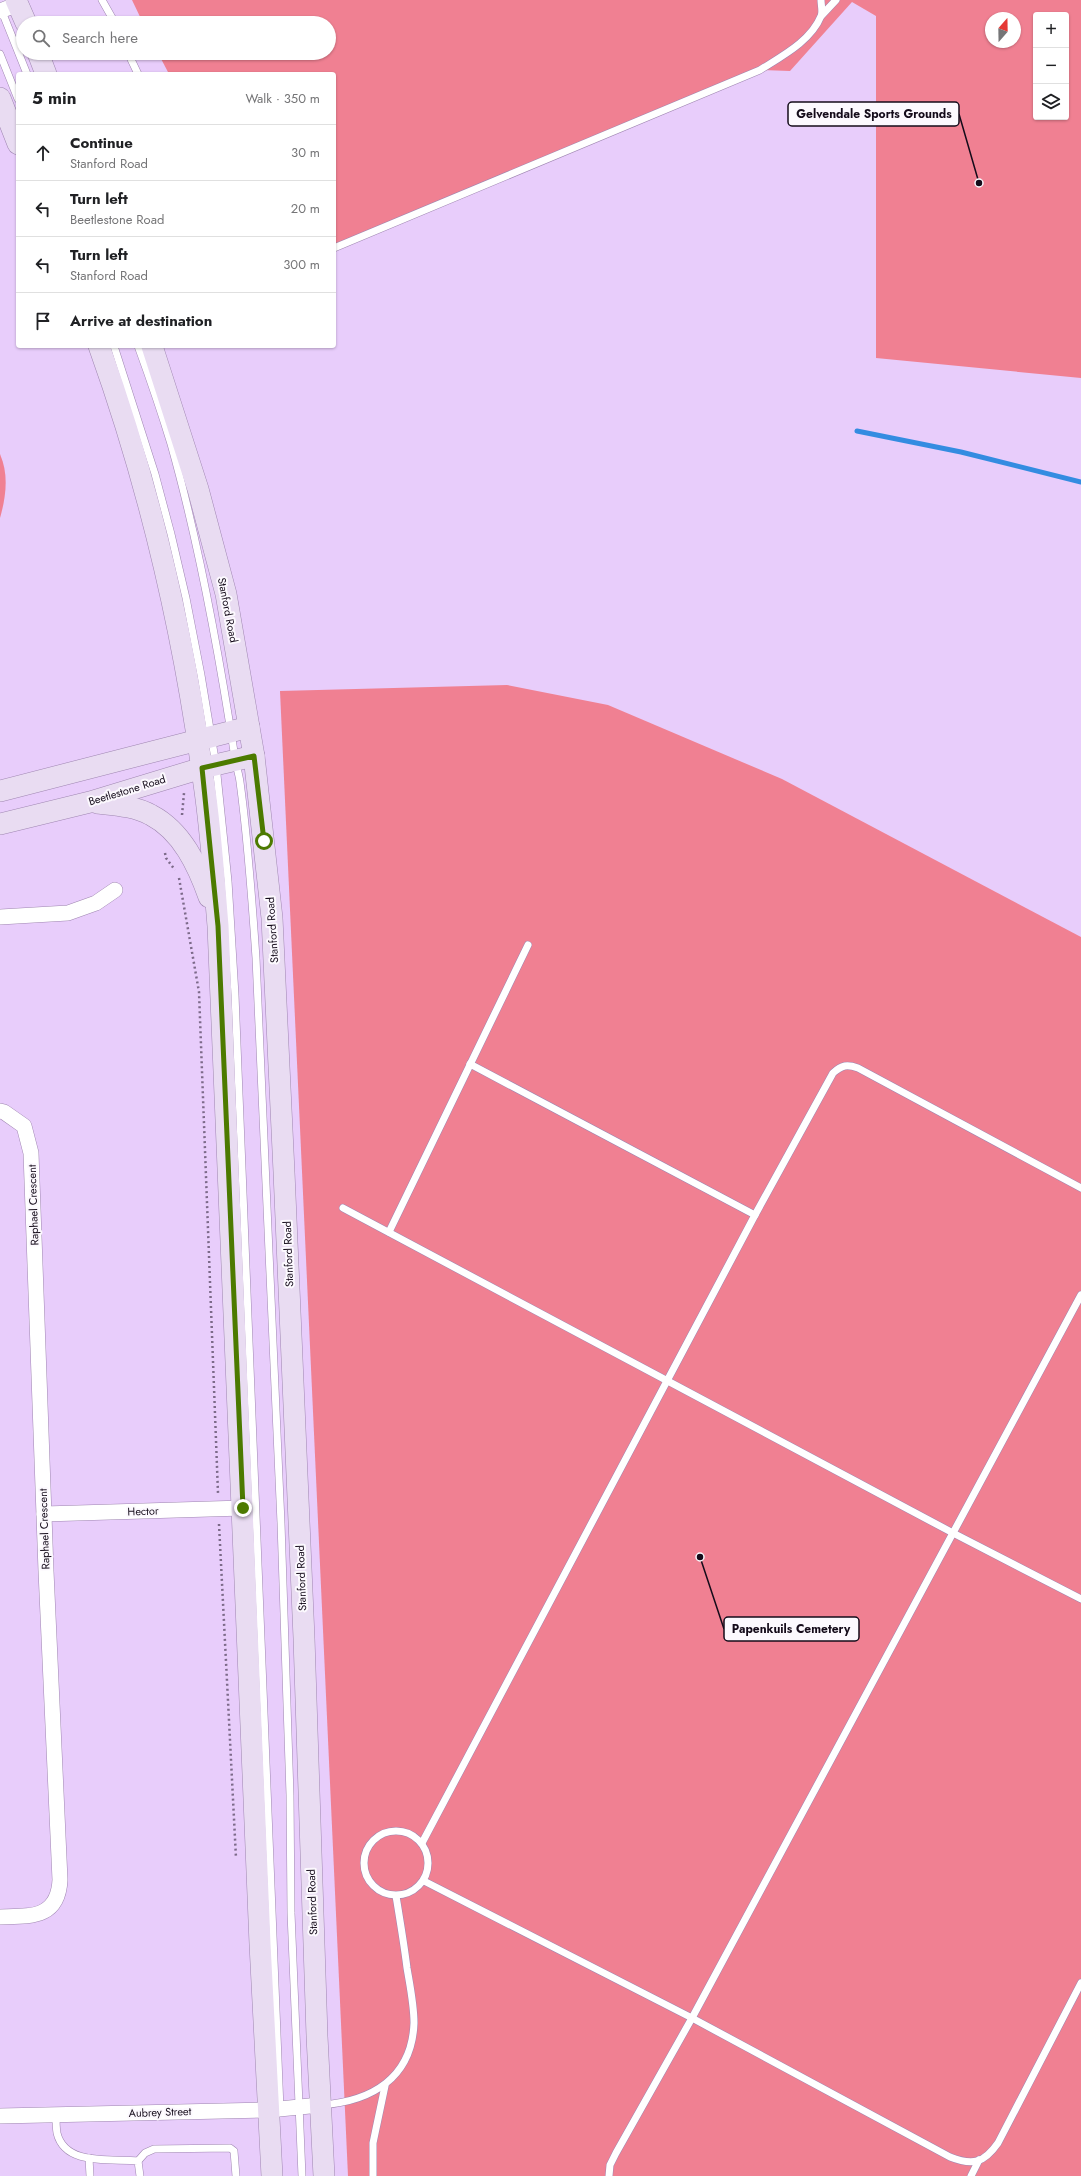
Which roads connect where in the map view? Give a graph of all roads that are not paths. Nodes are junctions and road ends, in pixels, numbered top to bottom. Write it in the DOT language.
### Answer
graph roads {
  1 [pos="102,0"];
  2 [pos="821,0"];
  3 [pos="836,0"];
  4 [pos="10,6"];
  5 [pos="822,15"];
  6 [pos="19,16"];
  7 [pos="110,16"];
  8 [pos="16,30"];
  9 [pos="0,54"];
  10 [pos="24,60"];
  11 [pos="41,60"];
  12 [pos="131,60"];
  13 [pos="26,72"];
  14 [pos="45,72"];
  15 [pos="137,72"];
  16 [pos="16,94"];
  17 [pos="0,98"];
  18 [pos="16,139"];
  19 [pos="336,247"];
  20 [pos="100,348"];
  21 [pos="115,348"];
  22 [pos="139,348"];
  23 [pos="153,348"];
  24 [pos="222,733"];
  25 [pos="227,762"];
  26 [pos="0,791"];
  27 [pos="90,802"];
  28 [pos="0,824"];
  29 [pos="115,890"];
  30 [pos="0,917"];
  31 [pos="218,926"];
  32 [pos="528,945"];
  33 [pos="470,1064"];
  34 [pos="0,1111"];
  35 [pos="1081,1188"];
  36 [pos="343,1208"];
  37 [pos="755,1215"];
  38 [pos="389,1232"];
  39 [pos="1081,1295"];
  40 [pos="668,1381"];
  41 [pos="243,1508"];
  42 [pos="44,1514"];
  43 [pos="953,1533"];
  44 [pos="1081,1598"];
  45 [pos="422,1843"];
  46 [pos="424,1881"];
  47 [pos="396,1896"];
  48 [pos="0,1917"];
  49 [pos="1081,1983"];
  50 [pos="692,2018"];
  51 [pos="385,2086"];
  52 [pos="310,2106"];
  53 [pos="275,2109"];
  54 [pos="56,2115"];
  55 [pos="0,2116"];
  56 [pos="89,2158"];
  57 [pos="979,2160"];
  58 [pos="138,2161"];
  59 [pos="90,2176"];
  60 [pos="140,2176"];
  61 [pos="236,2176"];
  62 [pos="272,2176"];
  63 [pos="302,2176"];
  64 [pos="324,2176"];
  65 [pos="373,2176"];
  66 [pos="609,2176"];
  67 [pos="971,2176"];
  1 -- 7 [label="lane"];
  2 -- 5 [label="lane"];
  3 -- 5 [label="lane"];
  4 -- 6 [label="main road"];
  4 -- 8 [label="lane"];
  5 -- 19 [label="lane"];
  9 -- 16 [label="lane"];
  10 -- 13 [label="lane"];
  11 -- 14 [label="main road"];
  12 -- 15 [label="lane"];
  17 -- 18 [label="main road"];
  20 -- 24 [label="main road, Stanford Road"];
  21 -- 24 [label="lane"];
  22 -- 24 [label="lane"];
  23 -- 24 [label="main road, Stanford Road"];
  24 -- 25 [label="main road, Stanford Road"];
  24 -- 25 [label="main road, Stanford Road"];
  24 -- 26 [label="main road"];
  25 -- 27 [label="main road, Beetlestone Road"];
  25 -- 31 [label="main road, Stanford Road"];
  25 -- 52 [label="main road, Stanford Road"];
  25 -- 53 [label="lane"];
  27 -- 28 [label="main road, Beetlestone Road"];
  27 -- 31 [label="main road"];
  29 -- 30 [label="street"];
  31 -- 41 [label="main road, Stanford Road"];
  32 -- 33 [label="lane"];
  33 -- 37 [label="lane"];
  33 -- 38 [label="lane"];
  34 -- 42 [label="street, Raphael Crescent"];
  35 -- 37 [label="lane"];
  36 -- 38 [label="lane"];
  37 -- 40 [label="lane"];
  38 -- 40 [label="lane"];
  39 -- 43 [label="lane"];
  40 -- 43 [label="lane"];
  40 -- 45 [label="lane"];
  41 -- 42 [label="street, Hector"];
  41 -- 53 [label="main road, Stanford Road"];
  42 -- 48 [label="street, Raphael Crescent"];
  43 -- 44 [label="lane"];
  43 -- 50 [label="lane"];
  45 -- 46 [label="lane"];
  45 -- 47 [label="lane"];
  46 -- 47 [label="lane"];
  46 -- 50 [label="lane"];
  47 -- 51 [label="lane"];
  49 -- 57 [label="lane"];
  50 -- 57 [label="lane"];
  50 -- 66 [label="lane"];
  51 -- 52 [label="lane"];
  51 -- 65 [label="lane"];
  52 -- 53 [label="street, Aubrey Street"];
  52 -- 63 [label="lane"];
  52 -- 64 [label="main road, Stanford Road"];
  53 -- 54 [label="street, Aubrey Street"];
  53 -- 62 [label="main road, Stanford Road"];
  54 -- 55 [label="street, Aubrey Street"];
  54 -- 56 [label="lane"];
  56 -- 58 [label="lane"];
  56 -- 59 [label="lane"];
  57 -- 67 [label="lane"];
  58 -- 60 [label="lane"];
  58 -- 61 [label="lane"];
}
